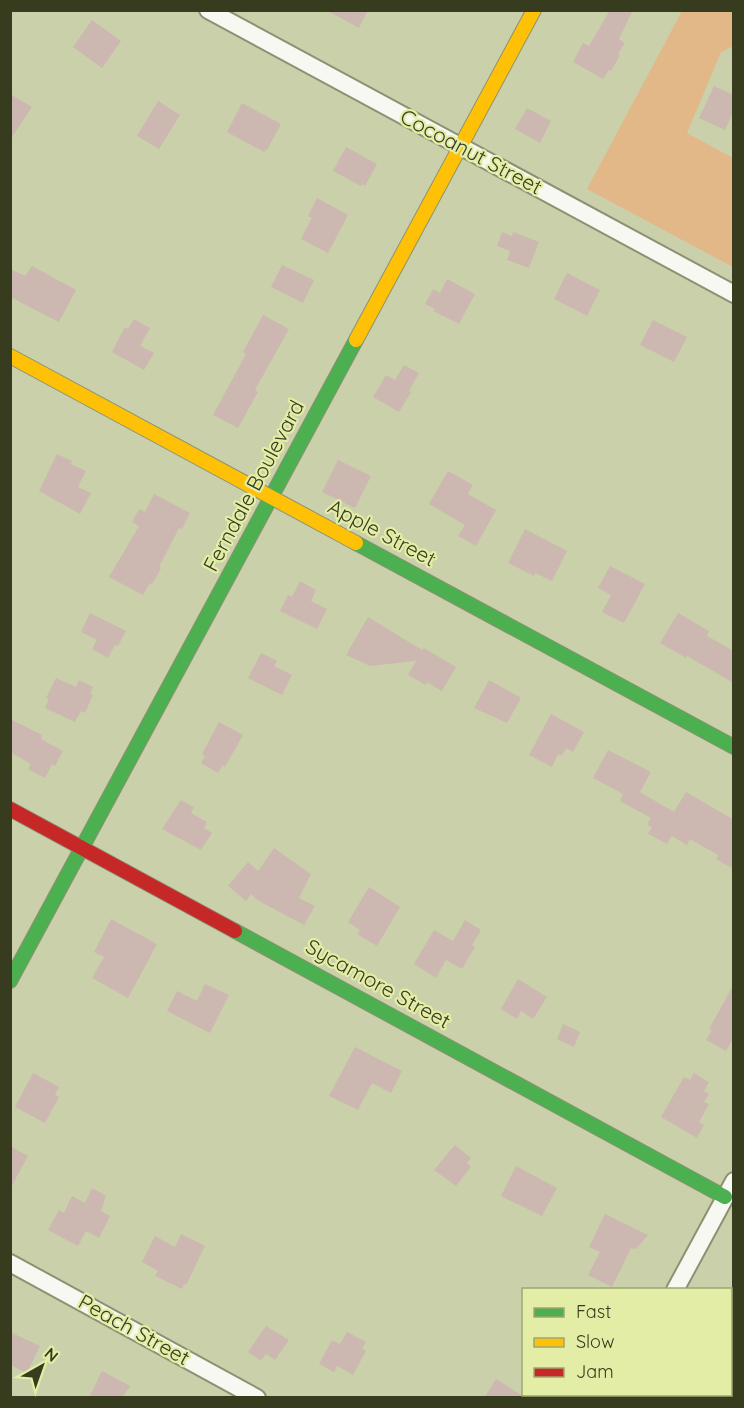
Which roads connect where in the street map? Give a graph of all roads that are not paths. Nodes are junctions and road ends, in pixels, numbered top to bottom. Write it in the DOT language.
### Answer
graph roads {
  1 [pos="208,10"];
  2 [pos="534,10"];
  3 [pos="460,147"];
  4 [pos="734,294"];
  5 [pos="10,356"];
  6 [pos="272,497"];
  7 [pos="734,747"];
  8 [pos="10,809"];
  9 [pos="82,848"];
  10 [pos="10,981"];
  11 [pos="734,1181"];
  12 [pos="725,1197"];
  13 [pos="10,1263"];
  14 [pos="676,1288"];
  15 [pos="257,1398"];
  1 -- 3 [label="street, Cocoanut Street"];
  2 -- 3 [label="street, Ferndale Boulevard"];
  3 -- 4 [label="street, Cocoanut Street"];
  3 -- 6 [label="street, Ferndale Boulevard"];
  5 -- 6 [label="street, Apple Street"];
  6 -- 7 [label="street, Apple Street"];
  6 -- 9 [label="street, Ferndale Boulevard"];
  8 -- 9 [label="street, Sycamore Street"];
  9 -- 10 [label="street, Ferndale Boulevard"];
  9 -- 12 [label="street, Sycamore Street"];
  11 -- 12 [label="street"];
  12 -- 14 [label="street"];
  13 -- 15 [label="street, Peach Street"];
}
